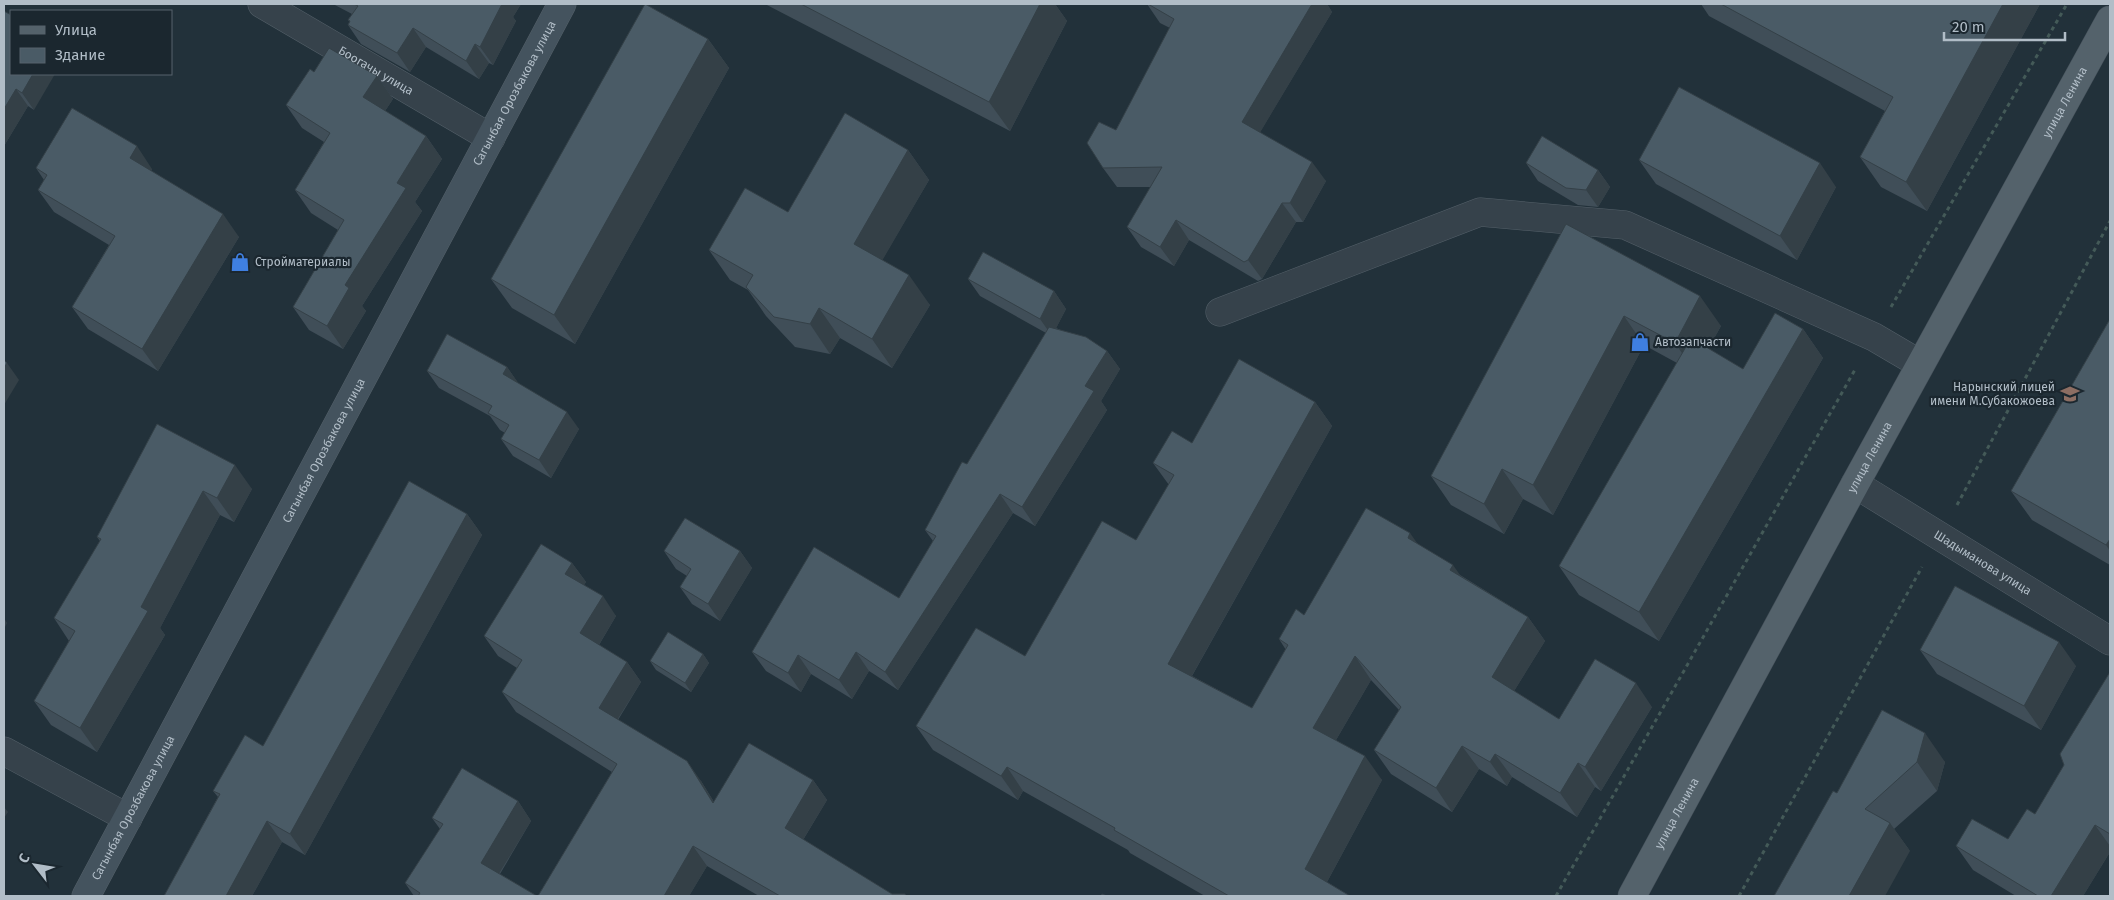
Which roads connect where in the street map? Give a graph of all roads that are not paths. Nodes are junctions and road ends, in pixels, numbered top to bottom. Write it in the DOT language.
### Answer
graph roads {
  1 [pos="262,4"];
  2 [pos="562,4"];
  3 [pos="2110,20"];
  4 [pos="491,138"];
  5 [pos="1220,312"];
  6 [pos="1920,364"];
  7 [pos="1855,484"];
  8 [pos="2110,641"];
  9 [pos="4,751"];
  10 [pos="128,818"];
  11 [pos="86,896"];
  12 [pos="1632,896"];
  1 -- 4 [label="street, Боогачы улица"];
  2 -- 4 [label="street, Сагынбая Орозбакова улица"];
  3 -- 6 [label="main road, улица Ленина"];
  4 -- 10 [label="street, Сагынбая Орозбакова улица"];
  5 -- 6 [label="street"];
  6 -- 7 [label="main road, улица Ленина"];
  7 -- 8 [label="street, Шадыманова улица"];
  7 -- 12 [label="main road, улица Ленина"];
  9 -- 10 [label="street"];
  10 -- 11 [label="street, Сагынбая Орозбакова улица"];
}
